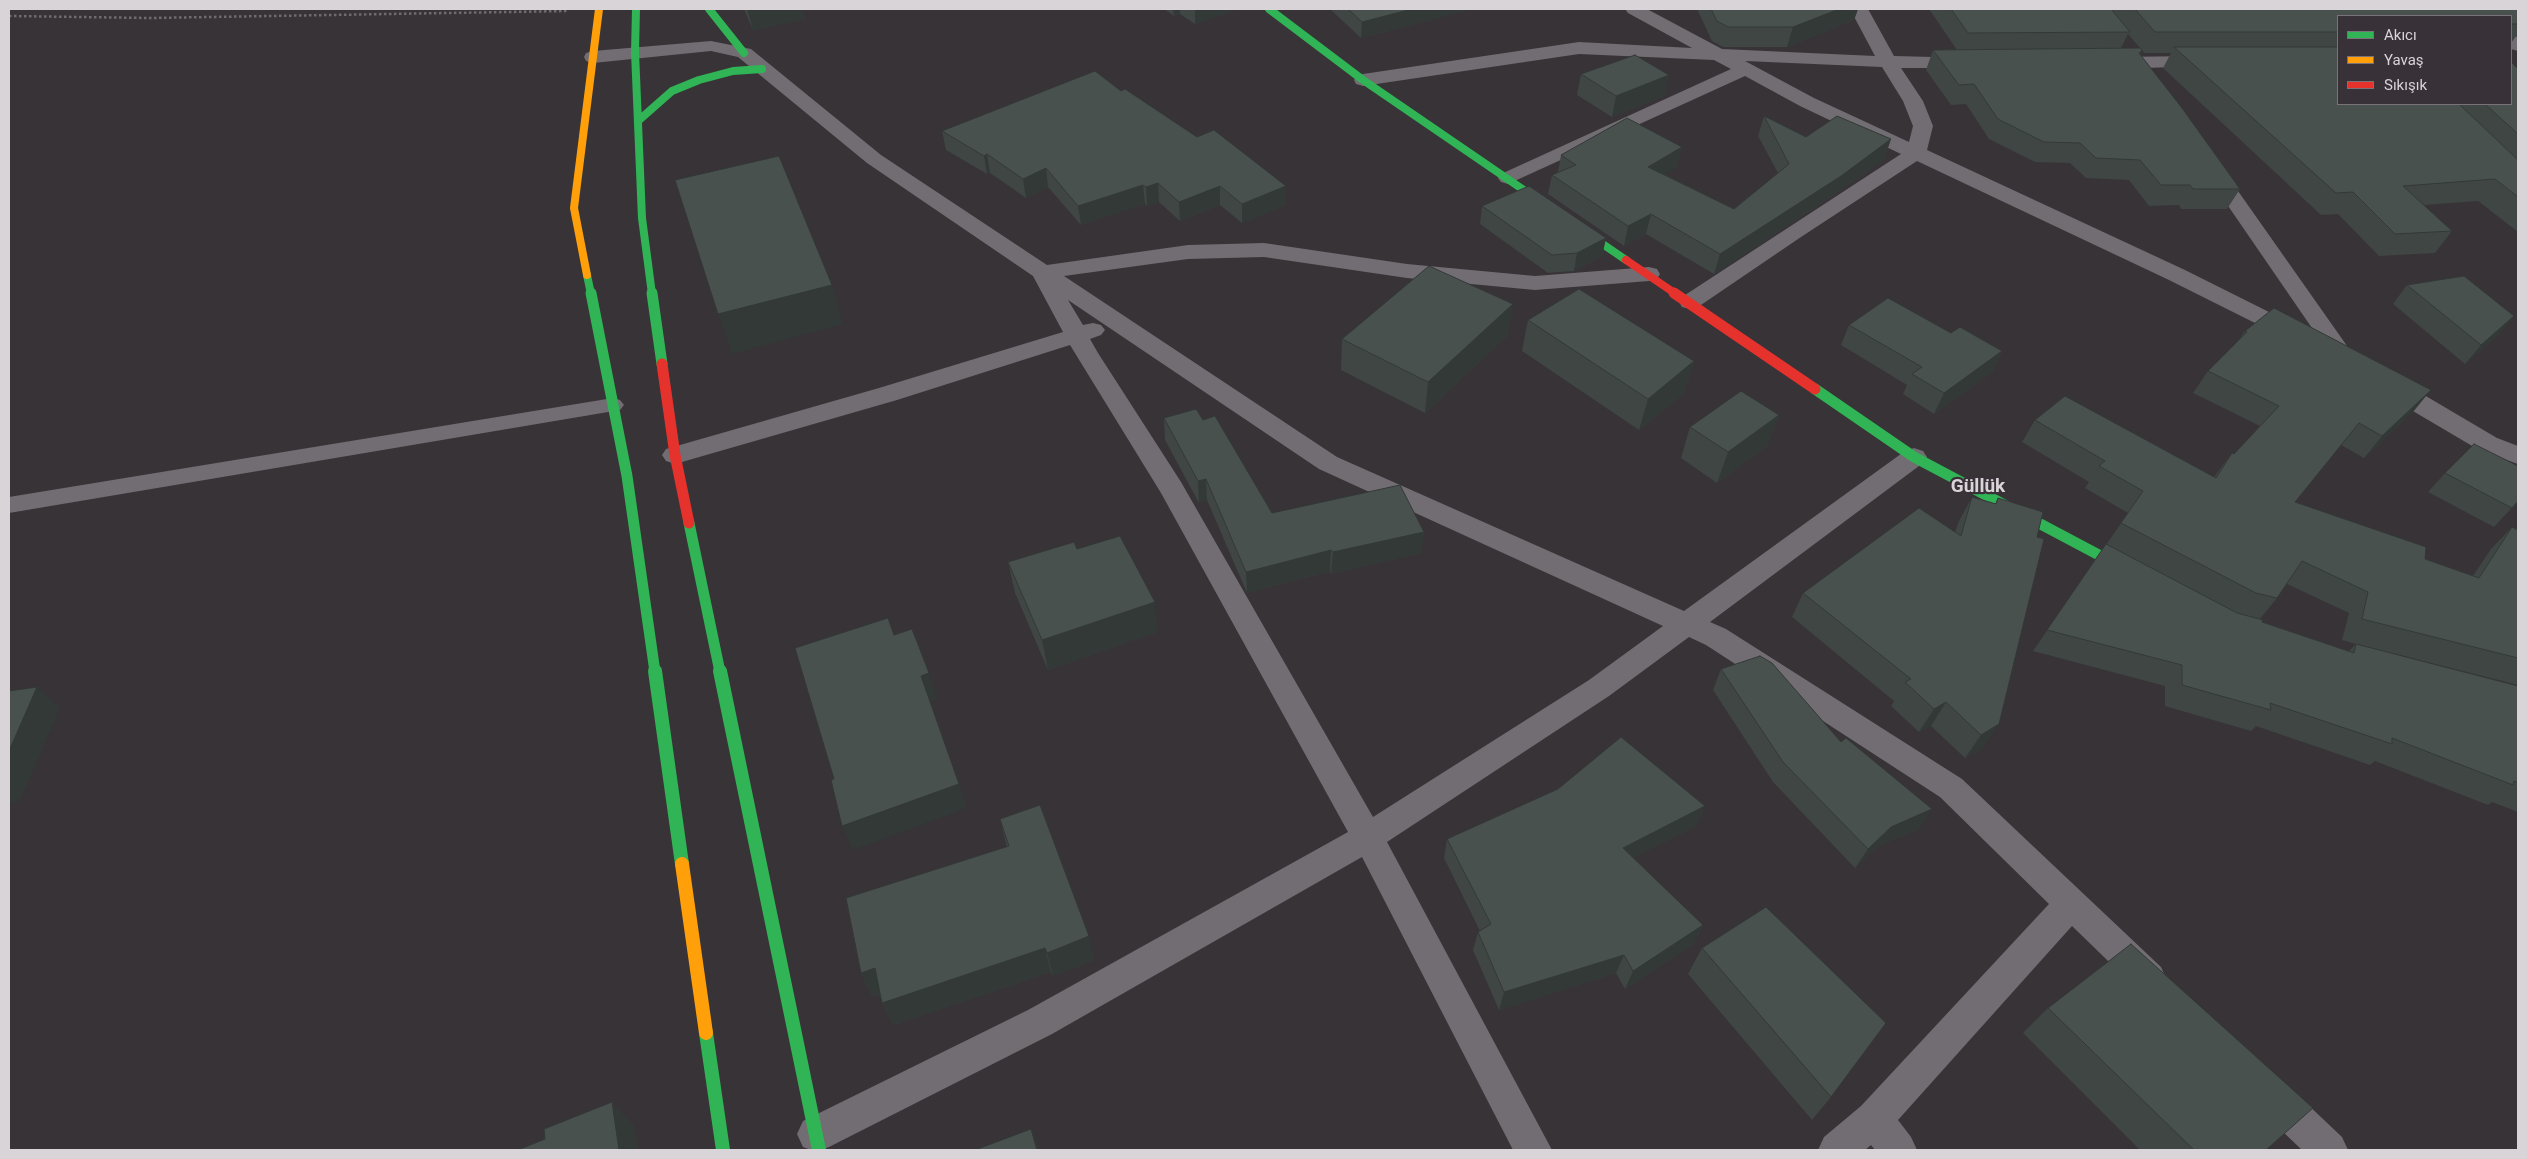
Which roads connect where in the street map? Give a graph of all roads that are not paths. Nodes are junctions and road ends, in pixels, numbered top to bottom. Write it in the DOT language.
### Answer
graph roads {
  1 [pos="636,9"];
  2 [pos="709,9"];
  3 [pos="1269,9"];
  4 [pos="1860,9"];
  5 [pos="599,10"];
  6 [pos="1639,11"];
  7 [pos="2121,40"];
  8 [pos="1716,54"];
  9 [pos="636,58"];
  10 [pos="753,61"];
  11 [pos="2219,61"];
  12 [pos="1888,62"];
  13 [pos="1985,62"];
  14 [pos="2091,62"];
  15 [pos="593,63"];
  16 [pos="1745,69"];
  17 [pos="2145,71"];
  18 [pos="1363,80"];
  19 [pos="638,121"];
  20 [pos="1916,153"];
  21 [pos="2202,153"];
  22 [pos="1508,178"];
  23 [pos="1042,272"];
  24 [pos="1649,274"];
  25 [pos="1690,302"];
  26 [pos="1120,324"];
  27 [pos="1076,334"];
  28 [pos="2358,367"];
  29 [pos="613,405"];
  30 [pos="675,455"];
  31 [pos="2518,456"];
  32 [pos="1914,457"];
  33 [pos="9,505"];
  34 [pos="2142,578"];
  35 [pos="1684,623"];
  36 [pos="1368,837"];
  37 [pos="2071,903"];
  38 [pos="2164,992"];
  39 [pos="2257,1082"];
  40 [pos="1874,1119"];
  41 [pos="817,1142"];
  42 [pos="723,1150"];
  43 [pos="1533,1150"];
  44 [pos="1837,1150"];
  45 [pos="1898,1150"];
  46 [pos="2328,1150"];
  1 -- 9 [label="street"];
  2 -- 10 [label="street"];
  3 -- 18 [label="street"];
  4 -- 12 [label="street"];
  5 -- 15 [label="street"];
  6 -- 8 [label="street"];
  7 -- 17 [label="street"];
  8 -- 12 [label="street"];
  8 -- 16 [label="street"];
  8 -- 18 [label="street"];
  9 -- 10 [label="street"];
  9 -- 15 [label="street"];
  9 -- 19 [label="street"];
  10 -- 19 [label="street"];
  10 -- 23 [label="street"];
  11 -- 17 [label="street"];
  12 -- 13 [label="street"];
  12 -- 20 [label="street"];
  14 -- 17 [label="street"];
  15 -- 29 [label="street"];
  16 -- 20 [label="street"];
  16 -- 22 [label="street"];
  18 -- 22 [label="street"];
  19 -- 30 [label="street"];
  20 -- 25 [label="street"];
  20 -- 28 [label="street"];
  21 -- 28 [label="street"];
  22 -- 24 [label="street"];
  23 -- 24 [label="street"];
  23 -- 26 [label="street"];
  23 -- 27 [label="street"];
  24 -- 25 [label="street"];
  25 -- 32 [label="street"];
  26 -- 27 [label="street"];
  26 -- 35 [label="street"];
  27 -- 30 [label="street"];
  27 -- 36 [label="street"];
  28 -- 31 [label="street"];
  29 -- 33 [label="lane"];
  29 -- 42 [label="street"];
  30 -- 41 [label="street"];
  32 -- 34 [label="street"];
  32 -- 35 [label="street"];
  35 -- 36 [label="street"];
  35 -- 37 [label="street"];
  36 -- 41 [label="street"];
  36 -- 43 [label="street"];
  37 -- 38 [label="street"];
  37 -- 40 [label="street"];
  39 -- 46 [label="street"];
  40 -- 44 [label="street"];
  40 -- 45 [label="street"];
}
